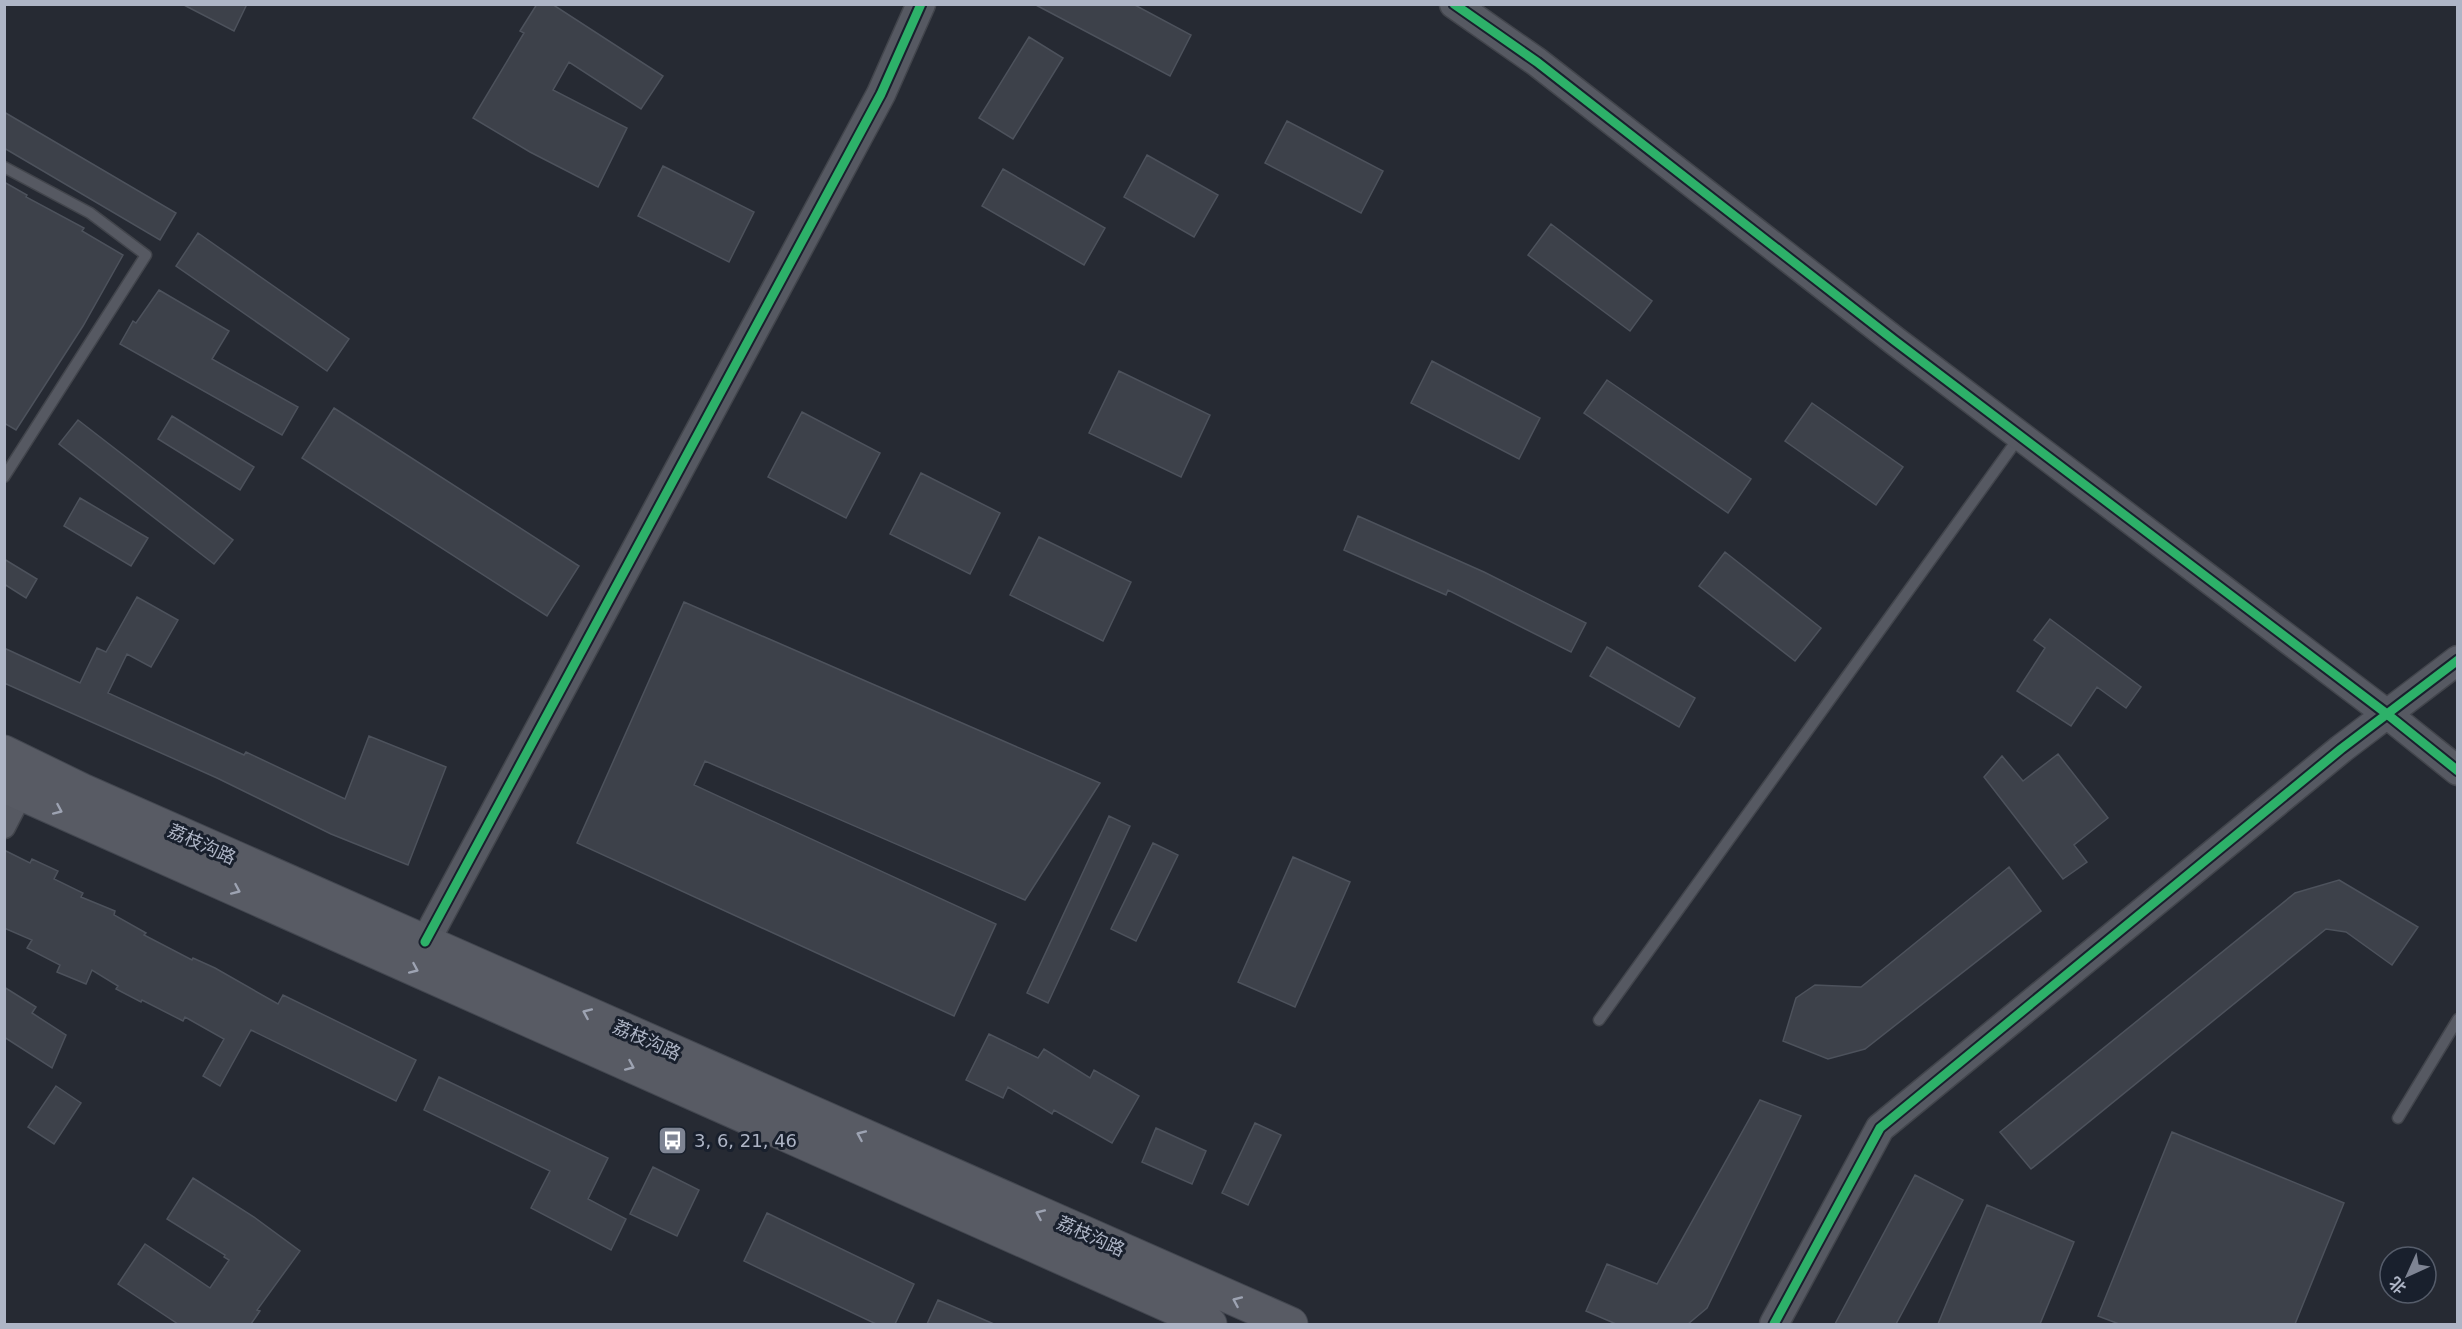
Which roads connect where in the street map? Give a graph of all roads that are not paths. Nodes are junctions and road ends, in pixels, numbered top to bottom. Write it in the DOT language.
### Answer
graph roads {
  1 [pos="921,4"];
  2 [pos="1454,4"];
  3 [pos="4,167"];
  4 [pos="2020,436"];
  5 [pos="4,477"];
  6 [pos="2457,660"];
  7 [pos="2387,714"];
  8 [pos="4,752"];
  9 [pos="2457,771"];
  10 [pos="13,790"];
  11 [pos="4,827"];
  12 [pos="424,942"];
  13 [pos="2457,1019"];
  14 [pos="1599,1020"];
  15 [pos="2398,1118"];
  16 [pos="1210,1324"];
  17 [pos="1291,1324"];
  18 [pos="1774,1324"];
  1 -- 12 [label="street"];
  2 -- 4 [label="street"];
  3 -- 5 [label="lane"];
  4 -- 7 [label="street"];
  4 -- 14 [label="lane"];
  6 -- 7 [label="street"];
  7 -- 9 [label="street"];
  7 -- 18 [label="street"];
  8 -- 12 [label="main road, 荔枝沟路"];
  10 -- 11 [label="street"];
  10 -- 16 [label="main road, 荔枝沟路, one-way"];
  17 -- 12 [label="main road, 荔枝沟路, one-way"];
  13 -- 15 [label="lane"];
}
